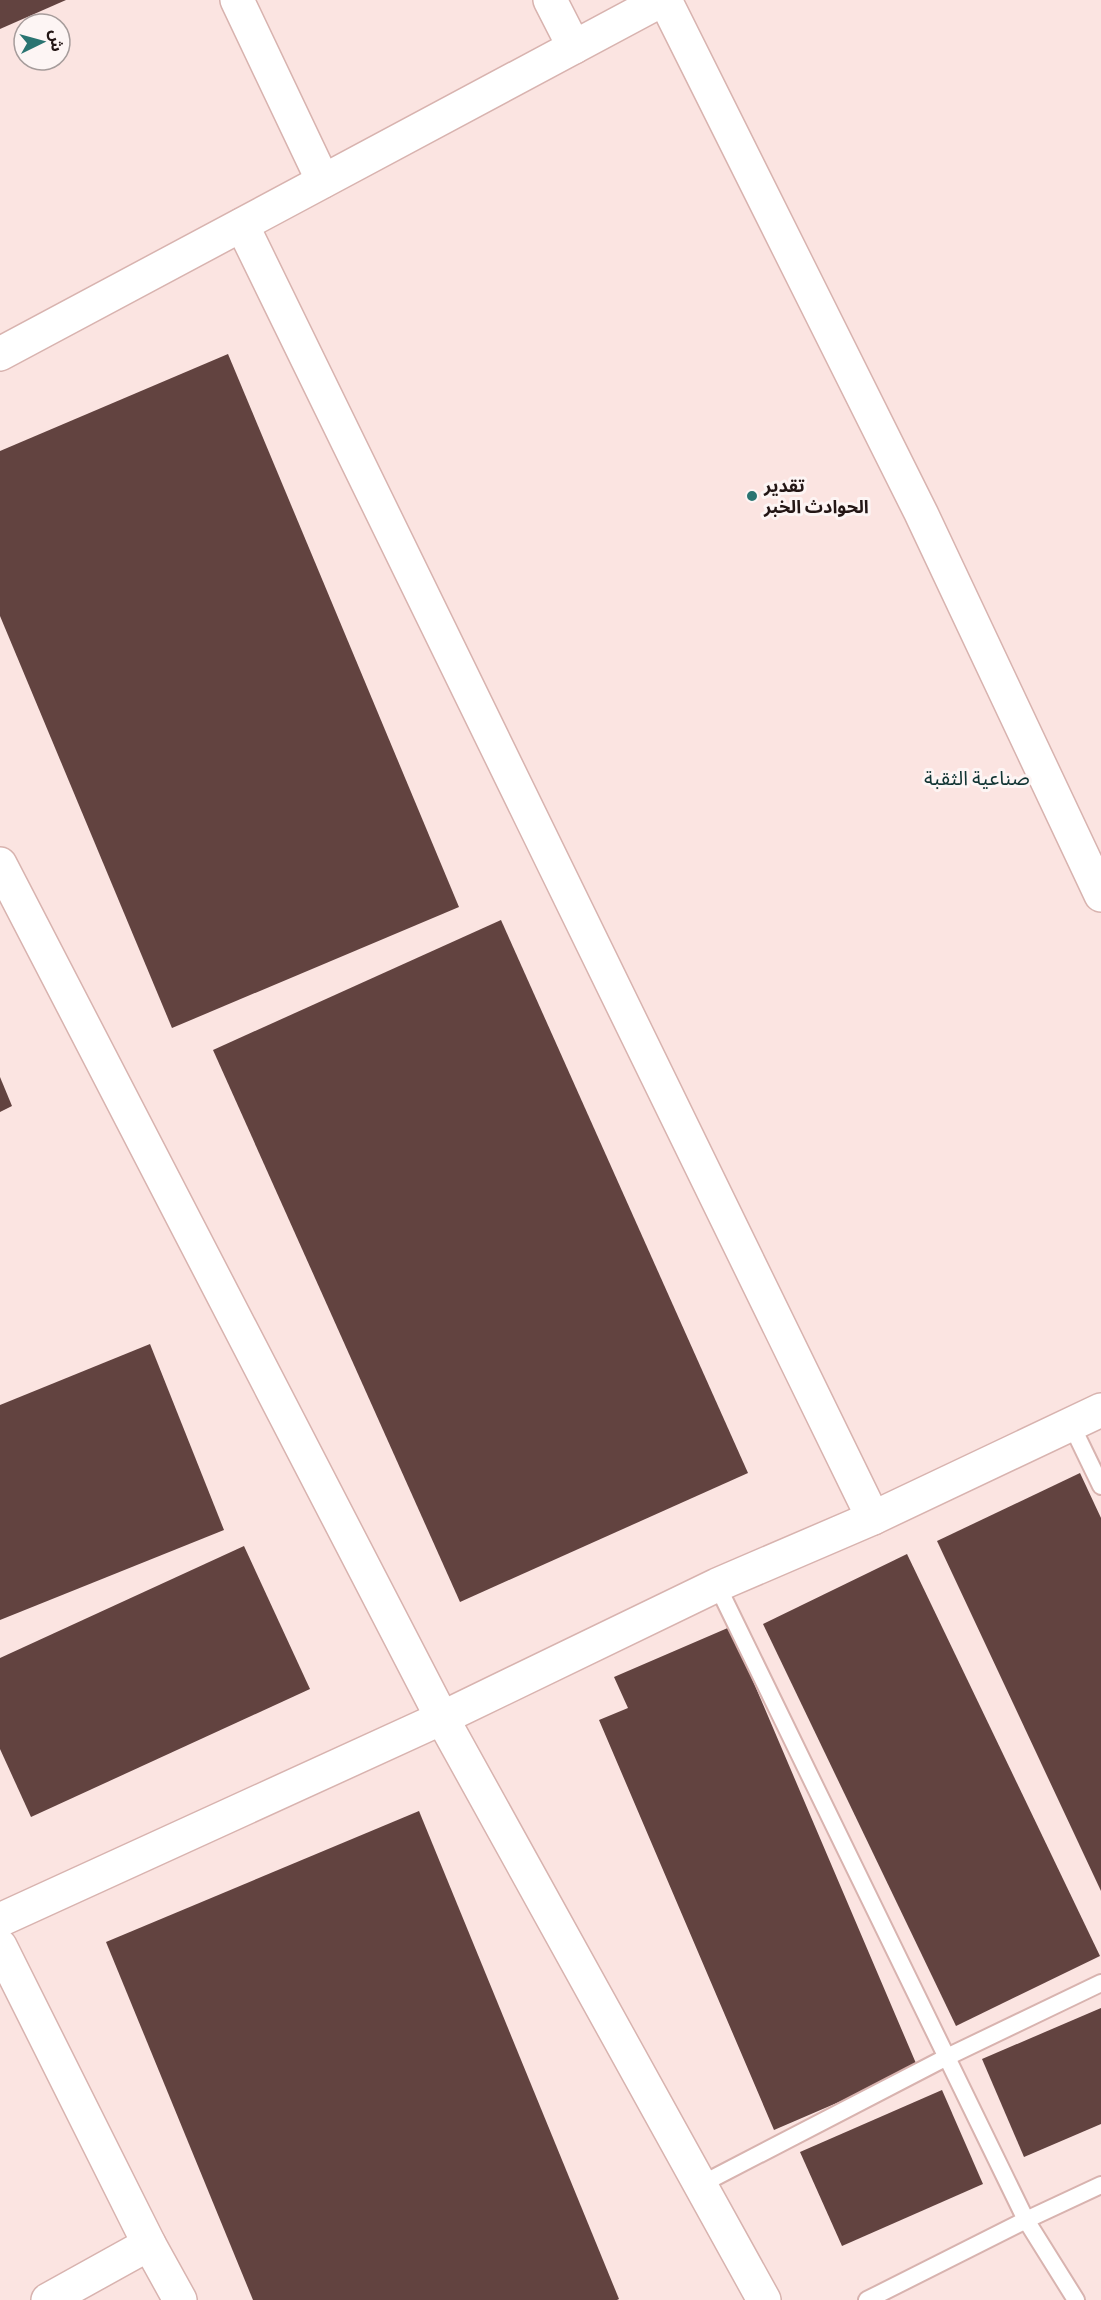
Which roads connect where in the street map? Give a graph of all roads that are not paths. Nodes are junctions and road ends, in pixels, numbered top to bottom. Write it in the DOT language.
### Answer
graph roads {
  1 [pos="237,0"];
  2 [pos="550,0"];
  3 [pos="664,0"];
  4 [pos="574,47"];
  5 [pos="323,181"];
  6 [pos="242,225"];
  7 [pos="0,354"];
  8 [pos="0,864"];
  9 [pos="1101,895"];
  10 [pos="1101,1410"];
  11 [pos="1071,1424"];
  12 [pos="1101,1486"];
  13 [pos="873,1518"];
  14 [pos="717,1585"];
  15 [pos="442,1718"];
  16 [pos="0,1920"];
  17 [pos="0,1946"];
  18 [pos="1101,1983"];
  19 [pos="947,2057"];
  20 [pos="700,2185"];
  21 [pos="1101,2185"];
  22 [pos="1026,2220"];
  23 [pos="149,2244"];
  24 [pos="48,2300"];
  25 [pos="180,2300"];
  26 [pos="764,2300"];
  27 [pos="867,2300"];
  28 [pos="1076,2300"];
  1 -- 5 [label="street"];
  2 -- 4 [label="street"];
  3 -- 4 [label="street"];
  3 -- 9 [label="street"];
  4 -- 5 [label="street"];
  5 -- 6 [label="street"];
  6 -- 7 [label="street"];
  6 -- 13 [label="street"];
  8 -- 15 [label="street"];
  10 -- 11 [label="street"];
  11 -- 12 [label="lane"];
  11 -- 13 [label="street"];
  13 -- 14 [label="street"];
  14 -- 15 [label="street"];
  14 -- 19 [label="lane"];
  15 -- 16 [label="street"];
  15 -- 20 [label="street"];
  17 -- 23 [label="street"];
  18 -- 19 [label="lane"];
  19 -- 20 [label="lane"];
  19 -- 22 [label="lane"];
  20 -- 26 [label="street"];
  21 -- 22 [label="lane"];
  22 -- 27 [label="lane"];
  22 -- 28 [label="lane"];
  23 -- 24 [label="street"];
  23 -- 25 [label="street"];
}
